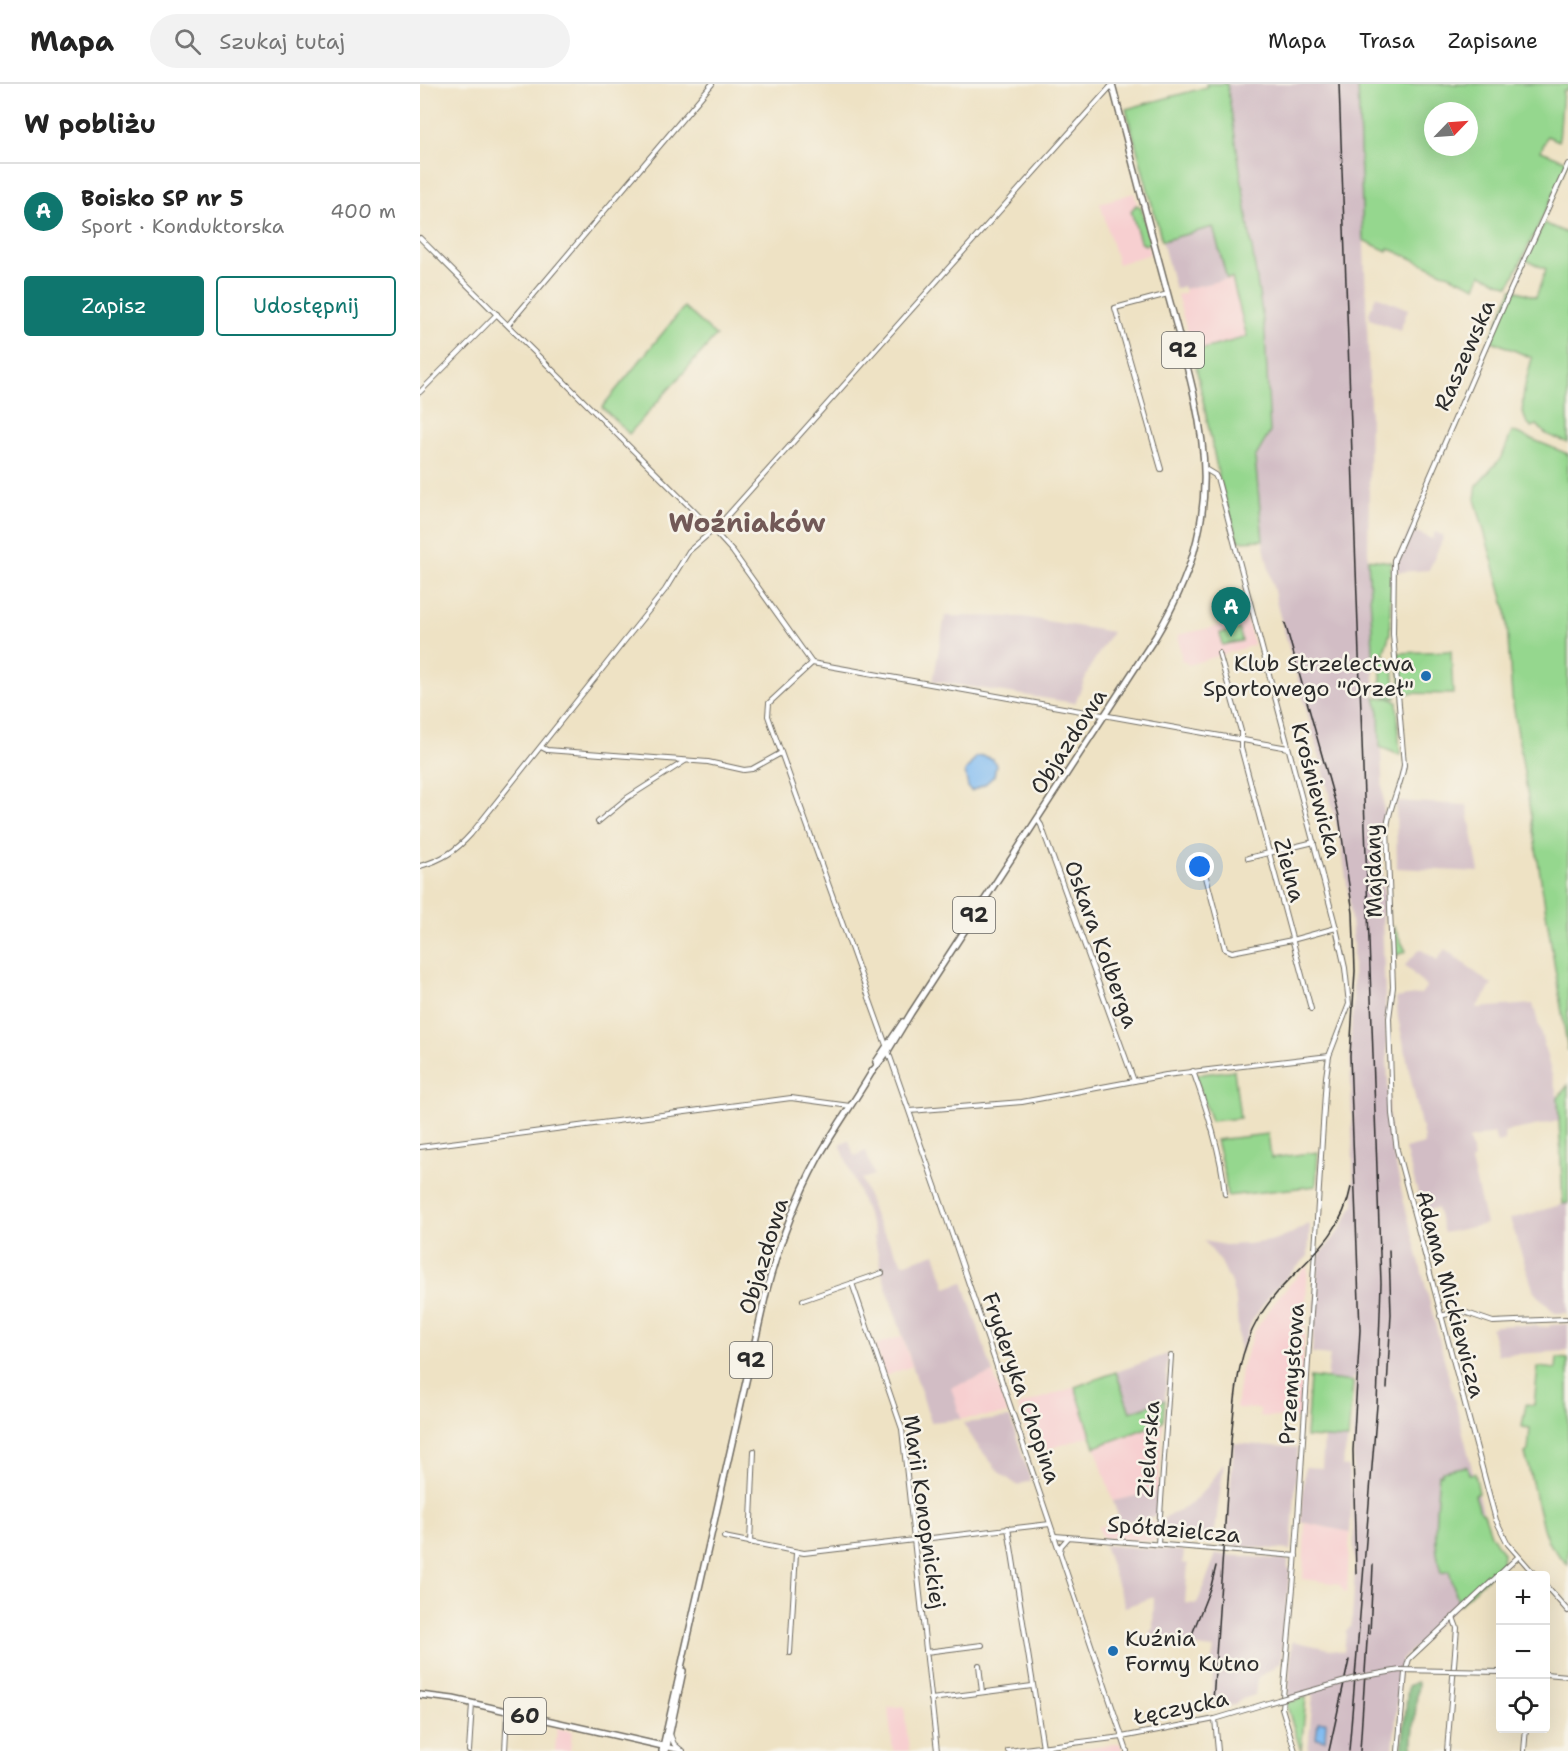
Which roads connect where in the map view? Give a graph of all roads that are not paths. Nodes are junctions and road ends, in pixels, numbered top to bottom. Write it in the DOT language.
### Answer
graph roads {
  1 [pos="712,84"];
  2 [pos="1112,84"];
  3 [pos="1568,164"];
  4 [pos="420,238"];
  5 [pos="1168,294"];
  6 [pos="497,314"];
  7 [pos="508,325"];
  8 [pos="420,392"];
  9 [pos="1161,469"];
  10 [pos="1205,469"];
  11 [pos="713,530"];
  12 [pos="1394,561"];
  13 [pos="1219,653"];
  14 [pos="812,663"];
  15 [pos="1104,716"];
  16 [pos="1241,740"];
  17 [pos="541,747"];
  18 [pos="1289,748"];
  19 [pos="781,753"];
  20 [pos="686,761"];
  21 [pos="1037,819"];
  22 [pos="598,822"];
  23 [pos="1314,842"];
  24 [pos="1269,854"];
  25 [pos="1248,858"];
  26 [pos="420,866"];
  27 [pos="1206,877"];
  28 [pos="1336,928"];
  29 [pos="1292,940"];
  30 [pos="1390,1004"];
  31 [pos="1311,1009"];
  32 [pos="887,1048"];
  33 [pos="1329,1056"];
  34 [pos="1193,1071"];
  35 [pos="1134,1081"];
  36 [pos="850,1106"];
  37 [pos="910,1111"];
  38 [pos="420,1147"];
  39 [pos="1225,1194"];
  40 [pos="882,1273"];
  41 [pos="852,1283"];
  42 [pos="803,1300"];
  43 [pos="1440,1316"];
  44 [pos="1566,1319"];
  45 [pos="1171,1356"];
  46 [pos="754,1451"];
  47 [pos="1050,1524"];
  48 [pos="1008,1528"];
  49 [pos="1055,1536"];
  50 [pos="724,1537"];
  51 [pos="1068,1537"];
  52 [pos="914,1540"];
  53 [pos="750,1543"];
  54 [pos="1158,1544"];
  55 [pos="1060,1552"];
  56 [pos="796,1553"];
  57 [pos="1296,1556"];
  58 [pos="1518,1557"];
  59 [pos="1532,1571"];
  60 [pos="1550,1592"];
  61 [pos="1568,1611"];
  62 [pos="1453,1617"];
  63 [pos="688,1643"];
  64 [pos="982,1644"];
  65 [pos="926,1652"];
  66 [pos="790,1653"];
  67 [pos="979,1665"];
  68 [pos="1496,1672"];
  69 [pos="1550,1674"];
  70 [pos="1568,1676"];
  71 [pos="1032,1686"];
  72 [pos="982,1692"];
  73 [pos="420,1695"];
  74 [pos="931,1699"];
  75 [pos="472,1704"];
  76 [pos="507,1712"];
  77 [pos="1215,1719"];
  78 [pos="1526,1733"];
  79 [pos="670,1734"];
  80 [pos="1122,1737"];
  81 [pos="1043,1747"];
  82 [pos="665,1749"];
  83 [pos="1018,1750"];
  84 [pos="469,1751"];
  85 [pos="505,1751"];
  86 [pos="682,1751"];
  87 [pos="937,1751"];
  88 [pos="1008,1751"];
  89 [pos="1127,1751"];
  90 [pos="1218,1751"];
  91 [pos="1295,1751"];
  92 [pos="1398,1751"];
  93 [pos="1447,1751"];
  94 [pos="1524,1751"];
  1 -- 7 [label="street"];
  2 -- 5 [label="main road, 92"];
  2 -- 11 [label="street"];
  3 -- 12 [label="street, Raszewska"];
  4 -- 6 [label="street"];
  5 -- 9 [label="street"];
  5 -- 10 [label="main road, 92"];
  6 -- 7 [label="street"];
  6 -- 8 [label="street"];
  7 -- 11 [label="street"];
  10 -- 15 [label="main road, Objazdowa / 92"];
  10 -- 18 [label="street, Krośniewicka"];
  11 -- 14 [label="street"];
  11 -- 17 [label="street"];
  12 -- 30 [label="street, Majdany"];
  13 -- 16 [label="street, Zielna"];
  14 -- 15 [label="street"];
  14 -- 19 [label="street, Fryderyka Chopina"];
  15 -- 16 [label="street"];
  15 -- 21 [label="main road, Objazdowa / 92"];
  16 -- 18 [label="street"];
  16 -- 24 [label="street, Zielna"];
  17 -- 20 [label="street"];
  17 -- 26 [label="street"];
  18 -- 23 [label="street, Krośniewicka"];
  19 -- 20 [label="street"];
  19 -- 32 [label="street, Fryderyka Chopina"];
  20 -- 22 [label="street"];
  21 -- 32 [label="main road, Objazdowa / 92"];
  21 -- 35 [label="street, Oskara Kolberga"];
  23 -- 24 [label="street"];
  23 -- 28 [label="street, Krośniewicka"];
  24 -- 25 [label="street"];
  24 -- 29 [label="street, Zielna"];
  27 -- 29 [label="street"];
  28 -- 29 [label="street"];
  28 -- 33 [label="street, Krośniewicka"];
  29 -- 31 [label="street, Zielna"];
  30 -- 43 [label="street, Adama Mickiewicza"];
  32 -- 36 [label="main road, Objazdowa / 92"];
  32 -- 37 [label="street, Fryderyka Chopina"];
  33 -- 34 [label="street"];
  33 -- 57 [label="street, Przemysłowa"];
  34 -- 35 [label="street"];
  34 -- 39 [label="street"];
  35 -- 37 [label="street"];
  36 -- 38 [label="street"];
  36 -- 63 [label="main road, Objazdowa / 92"];
  37 -- 47 [label="street, Fryderyka Chopina"];
  40 -- 41 [label="street"];
  41 -- 42 [label="street"];
  41 -- 52 [label="street, Marii Konopnickiej"];
  43 -- 44 [label="street"];
  43 -- 58 [label="street, Adama Mickiewicza"];
  45 -- 54 [label="street, Zielarska"];
  46 -- 53 [label="street"];
  47 -- 48 [label="street"];
  47 -- 49 [label="street, Fryderyka Chopina"];
  48 -- 52 [label="street"];
  48 -- 71 [label="street"];
  49 -- 51 [label="street, Spółdzielcza"];
  49 -- 55 [label="street, Fryderyka Chopina"];
  50 -- 53 [label="street"];
  51 -- 54 [label="street, Spółdzielcza"];
  51 -- 55 [label="street"];
  52 -- 56 [label="street"];
  52 -- 65 [label="street, Marii Konopnickiej"];
  53 -- 56 [label="street"];
  54 -- 57 [label="street, Spółdzielcza"];
  55 -- 80 [label="street, Fryderyka Chopina"];
  56 -- 66 [label="street"];
  57 -- 91 [label="street, Przemysłowa"];
  58 -- 59 [label="street, Adama Mickiewicza"];
  58 -- 62 [label="street"];
  60 -- 61 [label="street"];
  62 -- 92 [label="street"];
  62 -- 93 [label="street"];
  63 -- 79 [label="main road, Objazdowa / 92"];
  63 -- 82 [label="main road, Objazdowa / 92"];
  64 -- 65 [label="street"];
  65 -- 74 [label="street, Marii Konopnickiej"];
  67 -- 72 [label="street"];
  68 -- 77 [label="street, Łęczycka, bridge"];
  69 -- 70 [label="street"];
  71 -- 72 [label="street"];
  71 -- 81 [label="street"];
  72 -- 74 [label="street"];
  73 -- 75 [label="main road, 60"];
  74 -- 87 [label="street, Marii Konopnickiej"];
  75 -- 76 [label="main road, 60"];
  75 -- 84 [label="street"];
  76 -- 82 [label="main road, 60"];
  76 -- 85 [label="street"];
  77 -- 80 [label="street, Łęczycka"];
  77 -- 90 [label="street"];
  78 -- 94 [label="street"];
  79 -- 82 [label="main road, Objazdowa / 92"];
  79 -- 86 [label="street"];
  80 -- 81 [label="street, Łęczycka"];
  80 -- 89 [label="street, Fryderyka Chopina"];
  81 -- 83 [label="street, Łęczycka"];
  82 -- 86 [label="street"];
  83 -- 88 [label="street, Łęczycka"];
}
